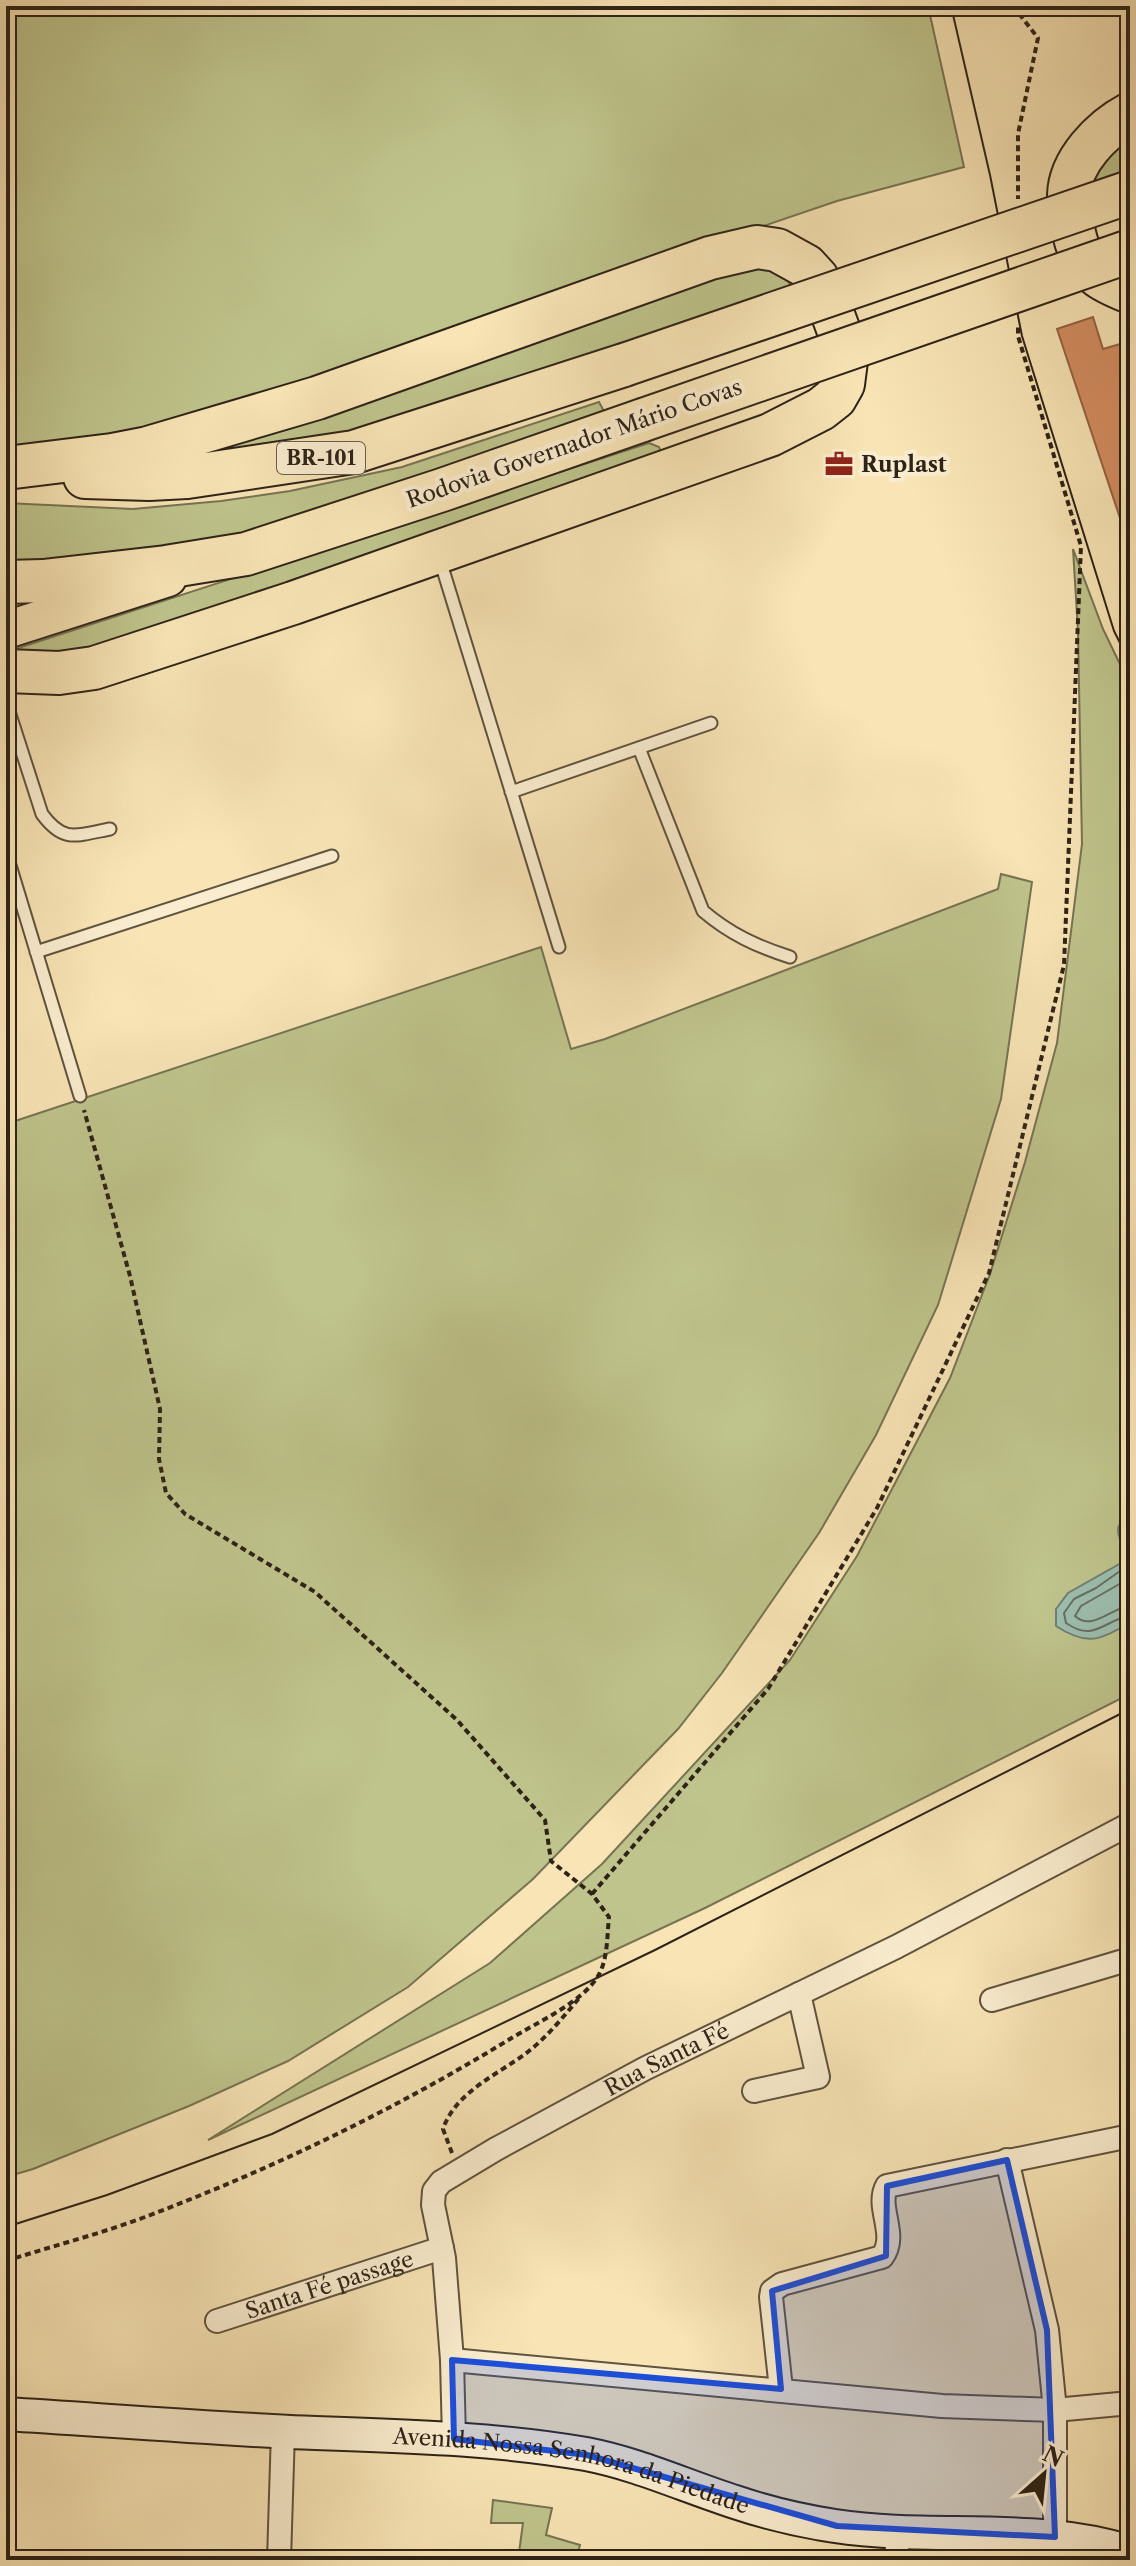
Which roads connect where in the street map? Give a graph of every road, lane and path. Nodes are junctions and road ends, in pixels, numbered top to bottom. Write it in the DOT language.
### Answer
graph roads {
  1 [pos="1013,6"];
  2 [pos="1130,114"];
  3 [pos="1130,192"];
  4 [pos="1018,210"];
  5 [pos="1130,251"];
  6 [pos="1130,292"];
  7 [pos="1018,315"];
  8 [pos="6,470"];
  9 [pos="438,552"];
  10 [pos="246,554"];
  11 [pos="6,582"];
  12 [pos="6,630"];
  13 [pos="6,671"];
  14 [pos="6,702"];
  15 [pos="711,723"];
  16 [pos="639,748"];
  17 [pos="511,792"];
  18 [pos="110,829"];
  19 [pos="6,852"];
  20 [pos="332,856"];
  21 [pos="559,947"];
  22 [pos="36,952"];
  23 [pos="790,957"];
  24 [pos="80,1096"];
  25 [pos="1130,1824"];
  26 [pos="592,1894"];
  27 [pos="1130,1959"];
  28 [pos="589,1985"];
  29 [pos="799,1994"];
  30 [pos="992,2000"];
  31 [pos="754,2091"];
  32 [pos="1130,2136"];
  33 [pos="1007,2160"];
  34 [pos="459,2171"];
  35 [pos="442,2248"];
  36 [pos="6,2261"];
  37 [pos="217,2321"];
  38 [pos="452,2360"];
  39 [pos="781,2389"];
  40 [pos="1130,2403"];
  41 [pos="1055,2410"];
  42 [pos="6,2414"];
  43 [pos="283,2431"];
  44 [pos="454,2439"];
  45 [pos="1055,2537"];
  46 [pos="897,2546"];
  47 [pos="1130,2552"];
  48 [pos="279,2560"];
  1 -- 4 [label="path"];
  2 -- 6 [label="highway"];
  3 -- 8 [label="highway, BR-101, bridge"];
  5 -- 10 [label="highway, Rodovia Governador Mário Covas, bridge"];
  7 -- 26 [label="path"];
  8 -- 9 [label="highway"];
  9 -- 13 [label="highway"];
  9 -- 17 [label="lane"];
  10 -- 11 [label="highway, Rodovia Governador Mário Covas"];
  10 -- 12 [label="main road"];
  14 -- 18 [label="lane"];
  15 -- 16 [label="lane"];
  16 -- 17 [label="lane"];
  16 -- 23 [label="lane"];
  17 -- 21 [label="lane"];
  19 -- 22 [label="lane"];
  20 -- 22 [label="lane"];
  22 -- 24 [label="lane"];
  24 -- 26 [label="path"];
  25 -- 29 [label="street, Rua Santa Fé"];
  26 -- 28 [label="path"];
  27 -- 30 [label="street"];
  28 -- 34 [label="path"];
  28 -- 36 [label="path"];
  29 -- 31 [label="street"];
  29 -- 34 [label="street, Rua Santa Fé"];
  32 -- 33 [label="street"];
  33 -- 39 [label="street"];
  33 -- 41 [label="street"];
  34 -- 35 [label="street, Rua Santa Fé"];
  35 -- 37 [label="street, Santa Fé passage"];
  35 -- 38 [label="street, Rua Santa Fé"];
  38 -- 39 [label="street"];
  38 -- 44 [label="street, Rua Santa Fé"];
  39 -- 41 [label="street"];
  40 -- 41 [label="street"];
  41 -- 45 [label="street"];
  42 -- 43 [label="street, Avenida Nossa Senhora da Piedade"];
  43 -- 44 [label="street, Avenida Nossa Senhora da Piedade"];
  43 -- 48 [label="street"];
  44 -- 46 [label="street, Avenida Nossa Senhora da Piedade"];
  45 -- 46 [label="street, Avenida Nossa Senhora da Piedade"];
  45 -- 47 [label="street, Avenida Nossa Senhora da Piedade"];
}
